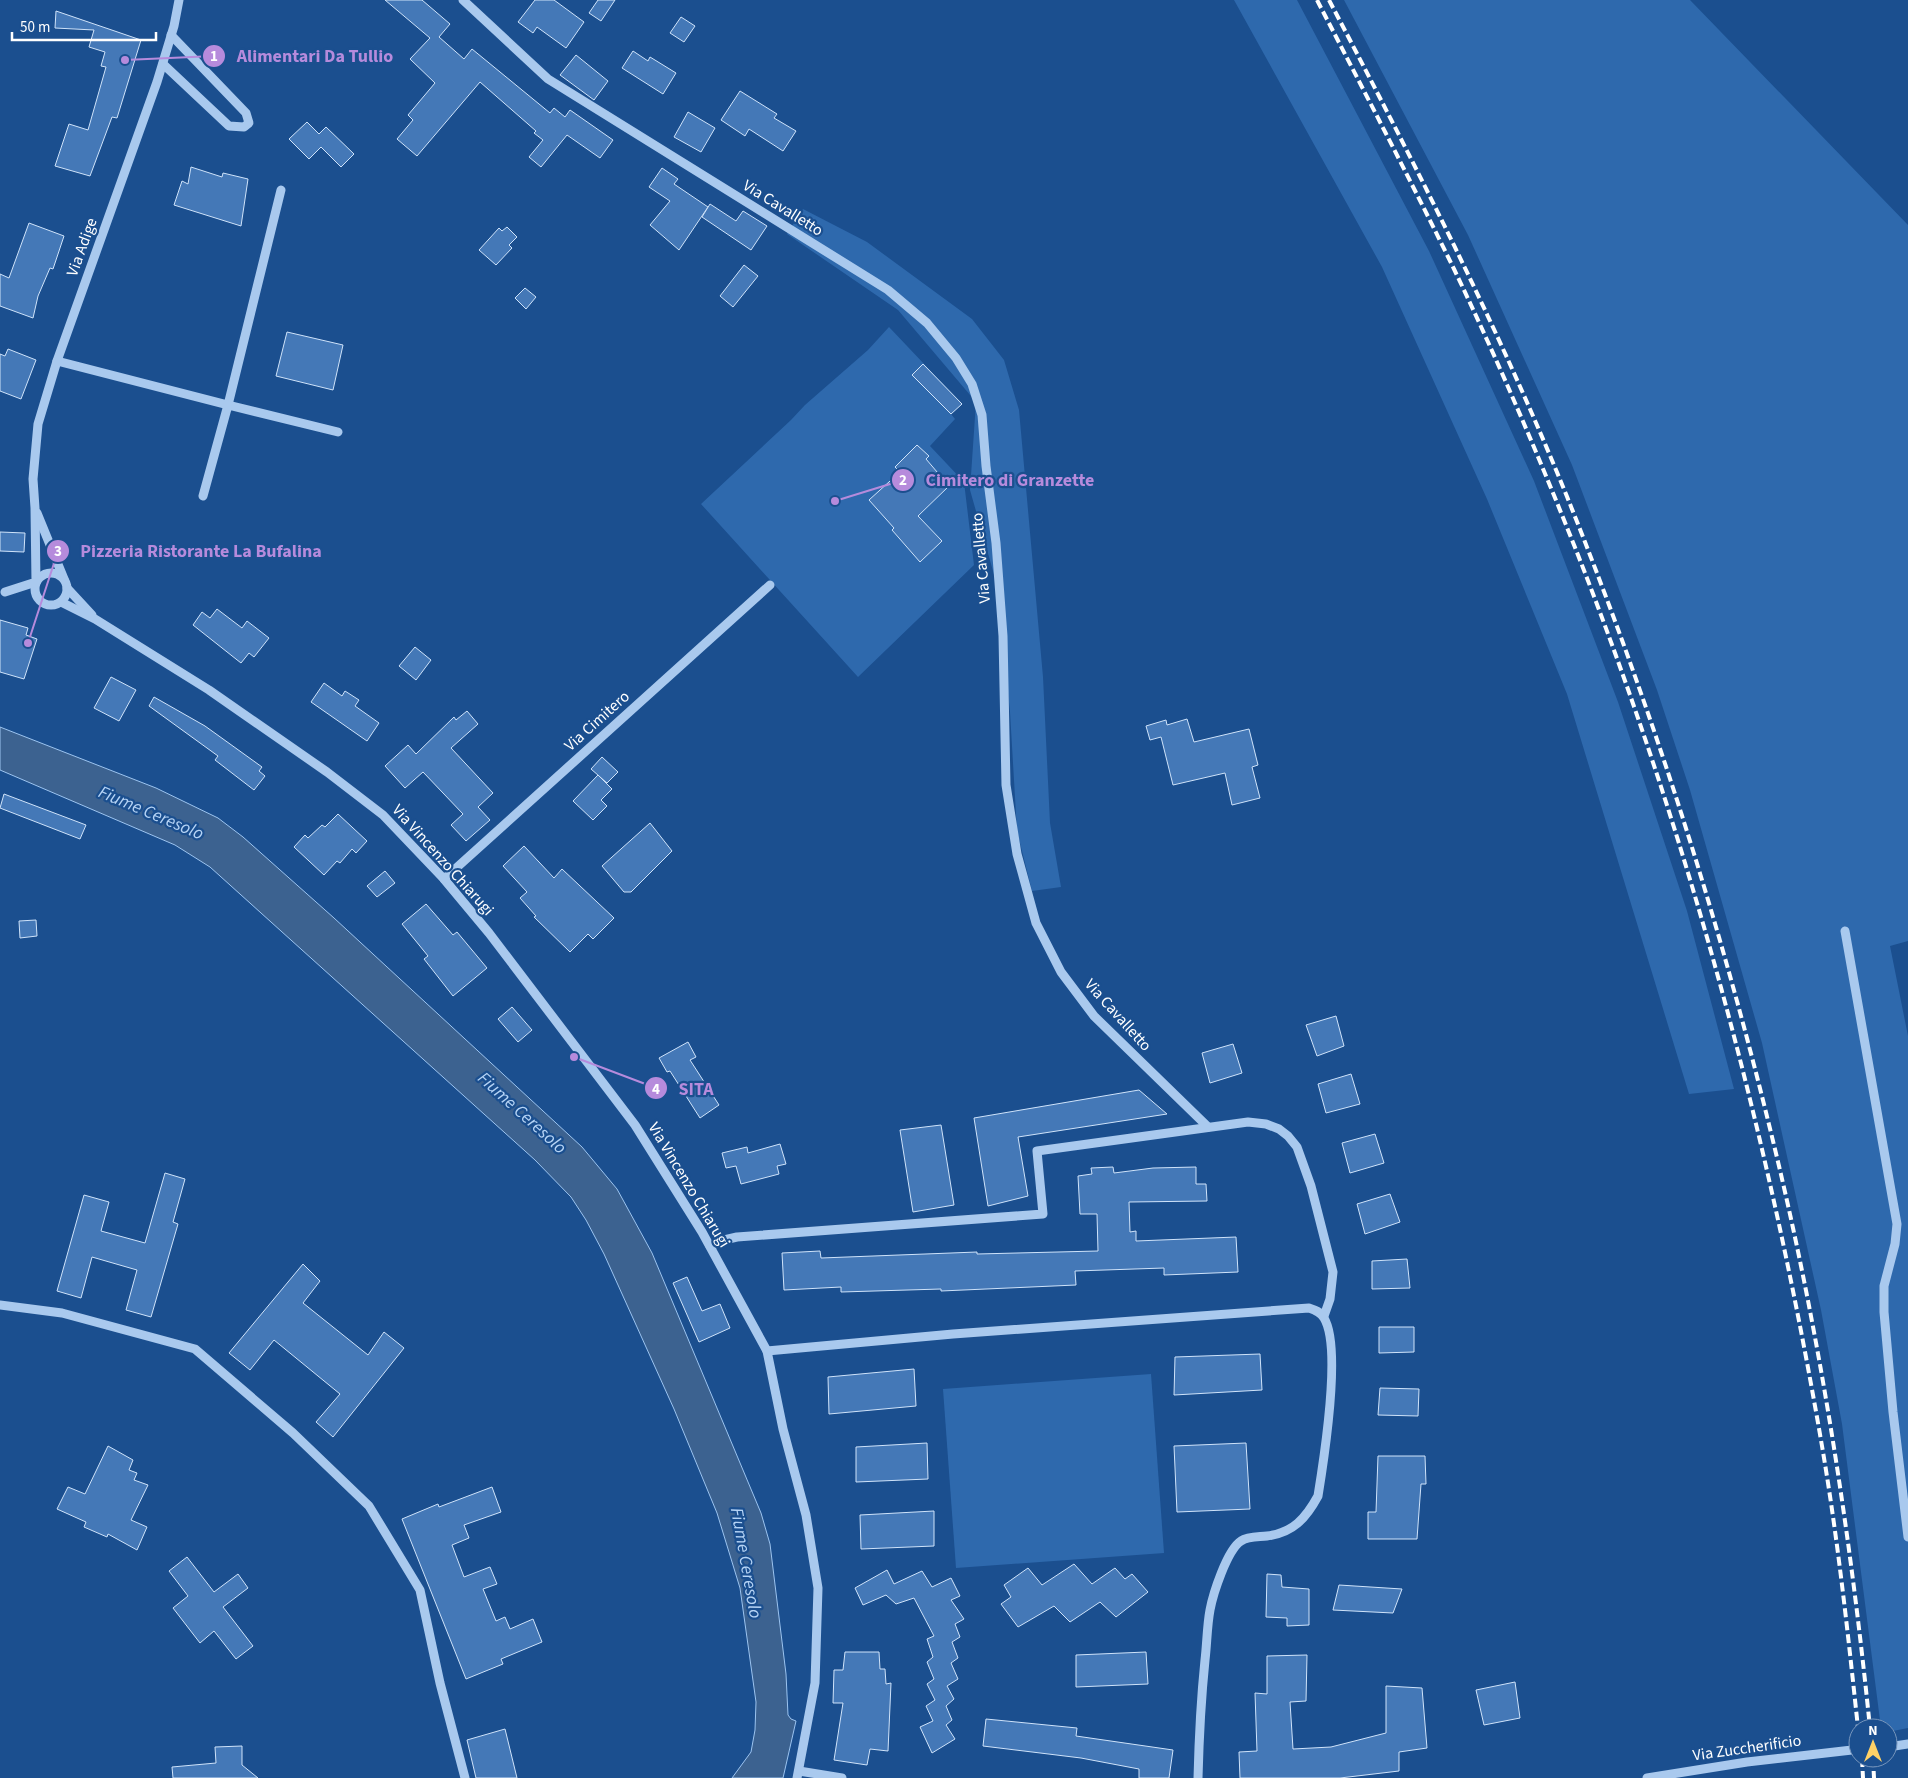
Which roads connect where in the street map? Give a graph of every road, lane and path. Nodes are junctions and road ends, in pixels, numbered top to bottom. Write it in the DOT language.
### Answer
graph roads {
  1 [pos="179,0"];
  2 [pos="463,0"];
  3 [pos="171,34"];
  4 [pos="163,64"];
  5 [pos="281,190"];
  6 [pos="57,361"];
  7 [pos="228,405"];
  8 [pos="338,432"];
  9 [pos="203,496"];
  10 [pos="35,508"];
  11 [pos="36,582"];
  12 [pos="66,584"];
  13 [pos="770,585"];
  14 [pos="2,591"];
  15 [pos="36,596"];
  16 [pos="61,602"];
  17 [pos="96,619"];
  18 [pos="444,879"];
  19 [pos="1845,931"];
  20 [pos="1208,1127"];
  21 [pos="710,1246"];
  22 [pos="0,1306"];
  23 [pos="1324,1316"];
  24 [pos="767,1352"];
  25 [pos="1908,1537"];
  26 [pos="1848,1750"];
  27 [pos="798,1774"];
  28 [pos="465,1778"];
  29 [pos="842,1778"];
  30 [pos="1198,1778"];
  31 [pos="1647,1778"];
  1 -- 3 [label="street, Via Adige"];
  2 -- 20 [label="street, Via Cavalletto"];
  3 -- 4 [label="street, Via Adige"];
  3 -- 4 [label="street"];
  4 -- 6 [label="street, Via Adige"];
  5 -- 7 [label="street"];
  6 -- 7 [label="street"];
  6 -- 10 [label="street, Via Adige"];
  7 -- 8 [label="street"];
  7 -- 9 [label="street"];
  10 -- 11 [label="street, Via Adige"];
  10 -- 12 [label="street, Via Adige"];
  11 -- 12 [label="street"];
  11 -- 14 [label="street"];
  11 -- 15 [label="street"];
  12 -- 16 [label="street"];
  12 -- 17 [label="street, Via Vincenzo Chiarugi"];
  13 -- 18 [label="street, Via Cimitero"];
  14 -- 15 [label="street"];
  15 -- 16 [label="street"];
  16 -- 17 [label="street, Via Vincenzo Chiarugi"];
  17 -- 18 [label="street, Via Vincenzo Chiarugi"];
  18 -- 21 [label="street, Via Vincenzo Chiarugi"];
  19 -- 25 [label="street"];
  20 -- 21 [label="street"];
  20 -- 23 [label="street"];
  21 -- 24 [label="street, Via Vincenzo Chiarugi"];
  22 -- 28 [label="street"];
  23 -- 24 [label="street"];
  23 -- 30 [label="street"];
  24 -- 27 [label="street, Via Vincenzo Chiarugi"];
  26 -- 31 [label="street, Via Zuccherificio"];
  27 -- 29 [label="street"];
}
